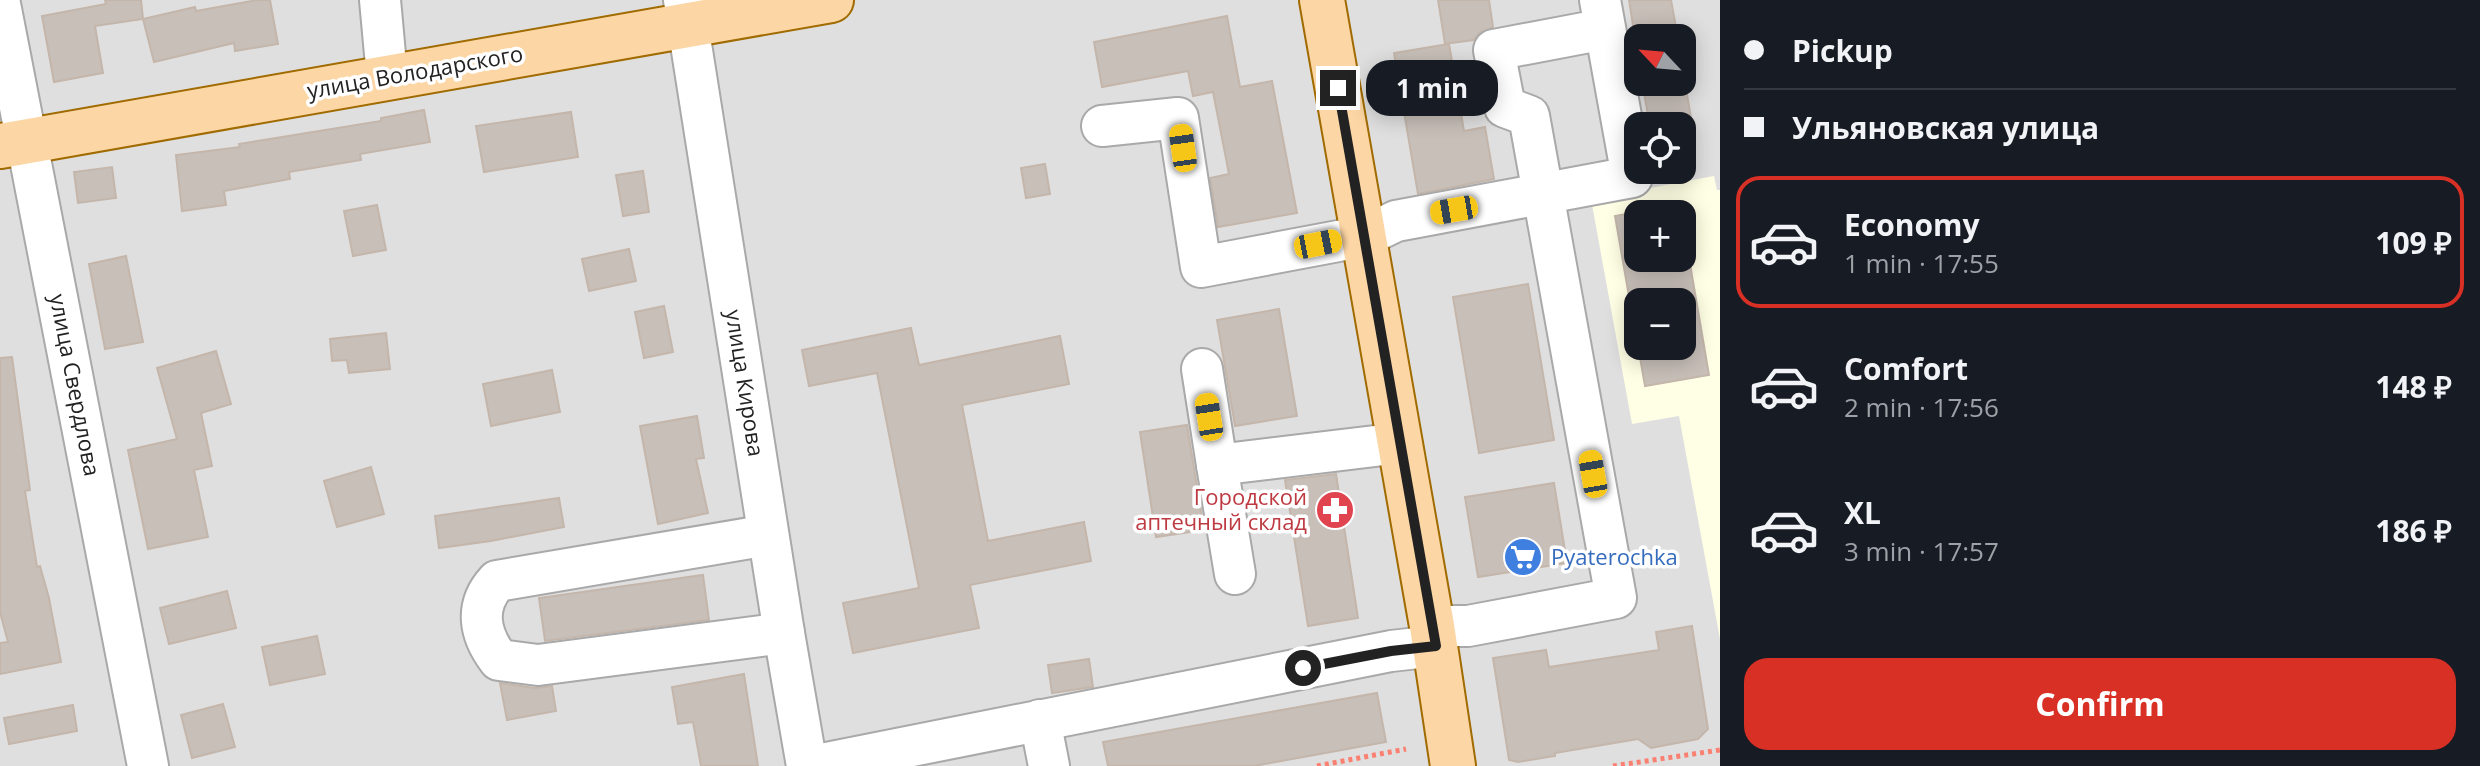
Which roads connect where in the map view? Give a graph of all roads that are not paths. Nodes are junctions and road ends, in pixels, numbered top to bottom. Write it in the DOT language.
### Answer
graph roads {
  1 [pos="380,0"];
  2 [pos="831,0"];
  3 [pos="1322,0"];
  4 [pos="0,4"];
  5 [pos="686,12"];
  6 [pos="1602,15"];
  7 [pos="387,76"];
  8 [pos="1102,126"];
  9 [pos="14,144"];
  10 [pos="1542,194"];
  11 [pos="1365,236"];
  12 [pos="1202,369"];
  13 [pos="1400,443"];
  14 [pos="1217,465"];
  15 [pos="768,535"];
  16 [pos="1235,574"];
  17 [pos="784,633"];
  18 [pos="1434,636"];
  19 [pos="1040,720"];
  20 [pos="952,752"];
  21 [pos="148,766"];
  22 [pos="809,766"];
  23 [pos="1049,766"];
  24 [pos="1453,766"];
  1 -- 7 [label="street"];
  2 -- 5 [label="main road, улица Володарского"];
  3 -- 11 [label="main road"];
  4 -- 9 [label="street, улица Свердлова"];
  5 -- 7 [label="main road, улица Володарского"];
  5 -- 15 [label="street, улица Кирова"];
  6 -- 10 [label="street"];
  6 -- 10 [label="street"];
  7 -- 9 [label="main road, улица Володарского"];
  8 -- 11 [label="street"];
  9 -- 21 [label="street, улица Свердлова"];
  10 -- 11 [label="street"];
  10 -- 18 [label="street"];
  11 -- 13 [label="main road"];
  12 -- 14 [label="street"];
  13 -- 14 [label="street"];
  13 -- 18 [label="main road"];
  14 -- 16 [label="street"];
  15 -- 17 [label="street, улица Кирова"];
  15 -- 17 [label="street"];
  17 -- 22 [label="street, улица Кирова"];
  18 -- 19 [label="street"];
  18 -- 24 [label="main road"];
  19 -- 20 [label="street"];
  19 -- 23 [label="street"];
  20 -- 22 [label="street"];
}
